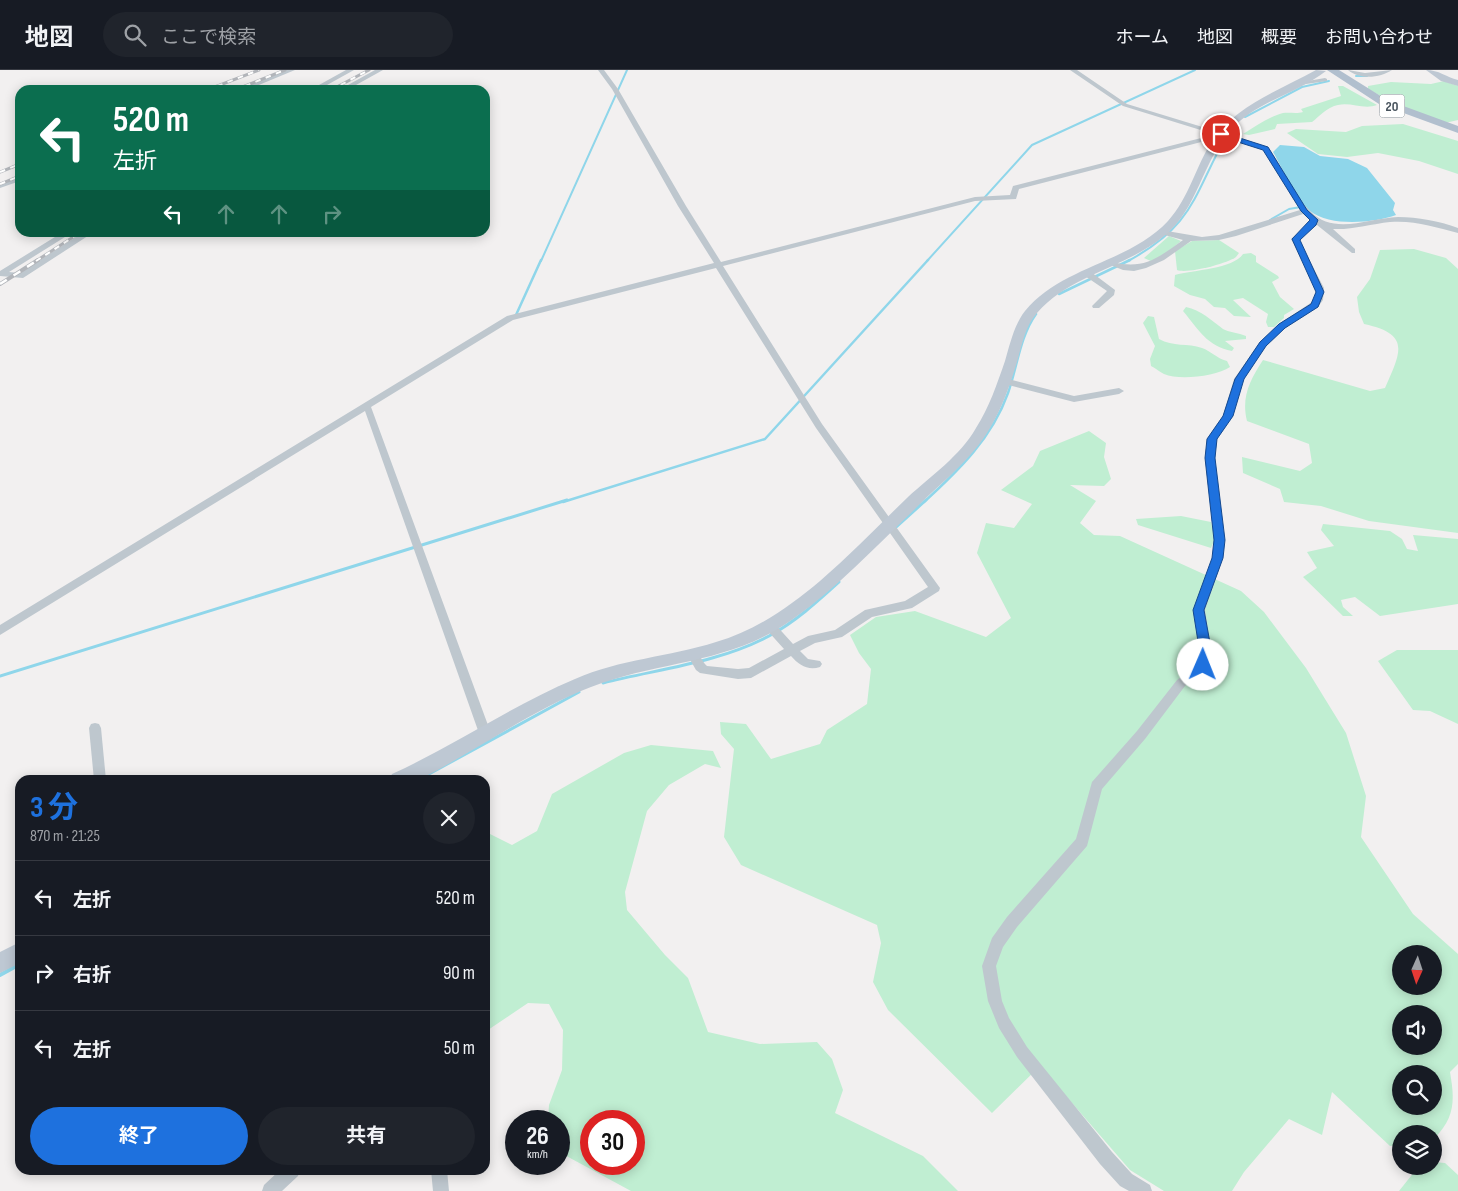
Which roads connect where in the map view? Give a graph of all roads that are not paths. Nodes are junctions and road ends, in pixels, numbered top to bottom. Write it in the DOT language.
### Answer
graph roads {
  1 [pos="292,70"];
  2 [pos="351,70"];
  3 [pos="380,70"];
  4 [pos="601,70"];
  5 [pos="1072,70"];
  6 [pos="1351,70"];
  7 [pos="1389,70"];
  8 [pos="1431,70"];
  9 [pos="1322,73"];
  10 [pos="1458,83"];
  11 [pos="254,85"];
  12 [pos="322,85"];
  13 [pos="352,85"];
  14 [pos="1458,130"];
  15 [pos="1220,136"];
  16 [pos="15,180"];
  17 [pos="0,186"];
  18 [pos="1304,211"];
  19 [pos="1318,221"];
  20 [pos="1458,231"];
  21 [pos="1164,232"];
  22 [pos="61,237"];
  23 [pos="82,237"];
  24 [pos="1187,240"];
  25 [pos="1352,251"];
  26 [pos="718,263"];
  27 [pos="1112,264"];
  28 [pos="1088,274"];
  29 [pos="1096,306"];
  30 [pos="1004,381"];
  31 [pos="1119,391"];
  32 [pos="365,407"];
  33 [pos="888,525"];
  34 [pos="770,626"];
  35 [pos="0,631"];
  36 [pos="792,650"];
  37 [pos="694,656"];
  38 [pos="816,664"];
  39 [pos="95,728"];
  40 [pos="486,736"];
  41 [pos="100,775"];
  42 [pos="408,775"];
  43 [pos="15,955"];
  44 [pos="0,963"];
  45 [pos="287,1175"];
  46 [pos="439,1175"];
  47 [pos="270,1191"];
  48 [pos="441,1191"];
  49 [pos="1144,1191"];
  1 -- 11 [label="street"];
  2 -- 12 [label="street"];
  3 -- 13 [label="street"];
  4 -- 26 [label="street"];
  5 -- 15 [label="street"];
  6 -- 7 [label="street"];
  8 -- 10 [label="street"];
  9 -- 14 [label="main road, 20"];
  9 -- 15 [label="street"];
  15 -- 18 [label="street"];
  15 -- 21 [label="street"];
  15 -- 26 [label="street"];
  16 -- 17 [label="street"];
  18 -- 19 [label="street"];
  18 -- 24 [label="street"];
  19 -- 20 [label="street"];
  19 -- 25 [label="street"];
  19 -- 49 [label="street"];
  21 -- 24 [label="street"];
  21 -- 27 [label="street"];
  22 -- 23 [label="street"];
  24 -- 27 [label="street"];
  26 -- 32 [label="street"];
  26 -- 33 [label="street"];
  27 -- 28 [label="street"];
  28 -- 29 [label="street"];
  28 -- 30 [label="street"];
  30 -- 31 [label="street"];
  30 -- 33 [label="street"];
  32 -- 35 [label="street"];
  32 -- 40 [label="street"];
  33 -- 34 [label="street"];
  33 -- 36 [label="street"];
  34 -- 36 [label="street"];
  34 -- 37 [label="street"];
  36 -- 37 [label="street"];
  36 -- 38 [label="street"];
  37 -- 40 [label="street"];
  39 -- 41 [label="street"];
  40 -- 42 [label="street"];
  43 -- 44 [label="street"];
  45 -- 47 [label="street"];
  46 -- 48 [label="street"];
}
